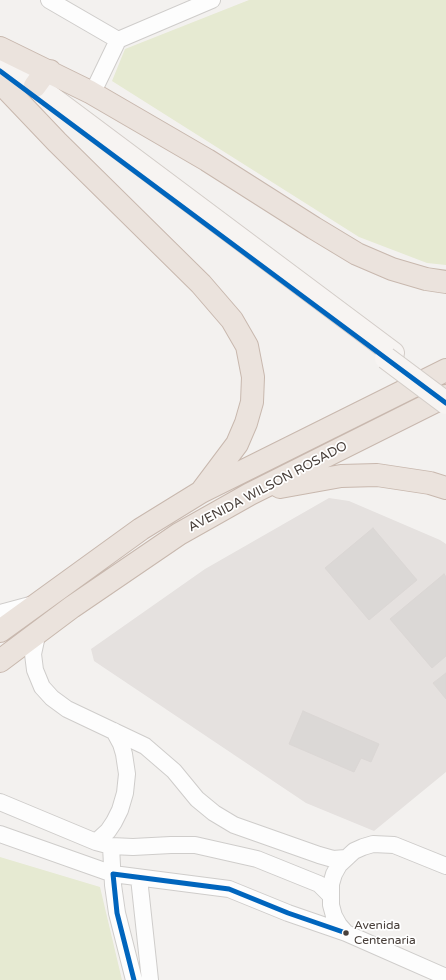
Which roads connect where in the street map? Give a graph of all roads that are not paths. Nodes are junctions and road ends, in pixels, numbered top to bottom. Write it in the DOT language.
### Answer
graph roads {
  1 [pos="49,0"];
  2 [pos="212,0"];
  3 [pos="118,40"];
  4 [pos="0,48"];
  5 [pos="0,59"];
  6 [pos="43,79"];
  7 [pos="0,81"];
  8 [pos="92,94"];
  9 [pos="446,282"];
  10 [pos="390,356"];
  11 [pos="446,370"];
  12 [pos="446,394"];
  13 [pos="446,403"];
  14 [pos="446,488"];
  15 [pos="201,492"];
  16 [pos="250,494"];
  17 [pos="37,604"];
  18 [pos="0,613"];
  19 [pos="0,631"];
  20 [pos="38,631"];
  21 [pos="0,661"];
  22 [pos="114,731"];
  23 [pos="0,802"];
  24 [pos="0,834"];
  25 [pos="267,838"];
  26 [pos="104,844"];
  27 [pos="346,858"];
  28 [pos="257,859"];
  29 [pos="446,866"];
  30 [pos="112,874"];
  31 [pos="139,878"];
  32 [pos="330,895"];
  33 [pos="346,933"];
  34 [pos="446,977"];
  35 [pos="134,980"];
  36 [pos="150,980"];
  1 -- 3 [label="street"];
  2 -- 3 [label="street"];
  3 -- 8 [label="street"];
  4 -- 6 [label="highway"];
  5 -- 6 [label="main road"];
  6 -- 8 [label="highway"];
  6 -- 10 [label="main road"];
  7 -- 10 [label="main road"];
  7 -- 15 [label="highway"];
  8 -- 9 [label="highway"];
  10 -- 12 [label="main road"];
  10 -- 13 [label="main road, bridge"];
  11 -- 15 [label="highway, AVENIDA WILSON ROSADO"];
  12 -- 16 [label="highway, AVENIDA WILSON ROSADO"];
  14 -- 16 [label="highway"];
  15 -- 17 [label="highway, AVENIDA WILSON ROSADO"];
  16 -- 20 [label="highway, AVENIDA WILSON ROSADO"];
  17 -- 18 [label="street"];
  17 -- 19 [label="highway, AVENIDA WILSON ROSADO"];
  20 -- 21 [label="highway, AVENIDA WILSON ROSADO"];
  20 -- 22 [label="street"];
  22 -- 25 [label="street"];
  22 -- 26 [label="street"];
  23 -- 26 [label="street"];
  24 -- 30 [label="street"];
  25 -- 27 [label="street"];
  25 -- 28 [label="street"];
  26 -- 28 [label="street"];
  26 -- 30 [label="street"];
  27 -- 29 [label="street"];
  27 -- 32 [label="street"];
  28 -- 32 [label="street"];
  30 -- 31 [label="street"];
  30 -- 35 [label="street"];
  31 -- 33 [label="street"];
  31 -- 36 [label="street"];
  32 -- 33 [label="street"];
  33 -- 34 [label="street"];
}
